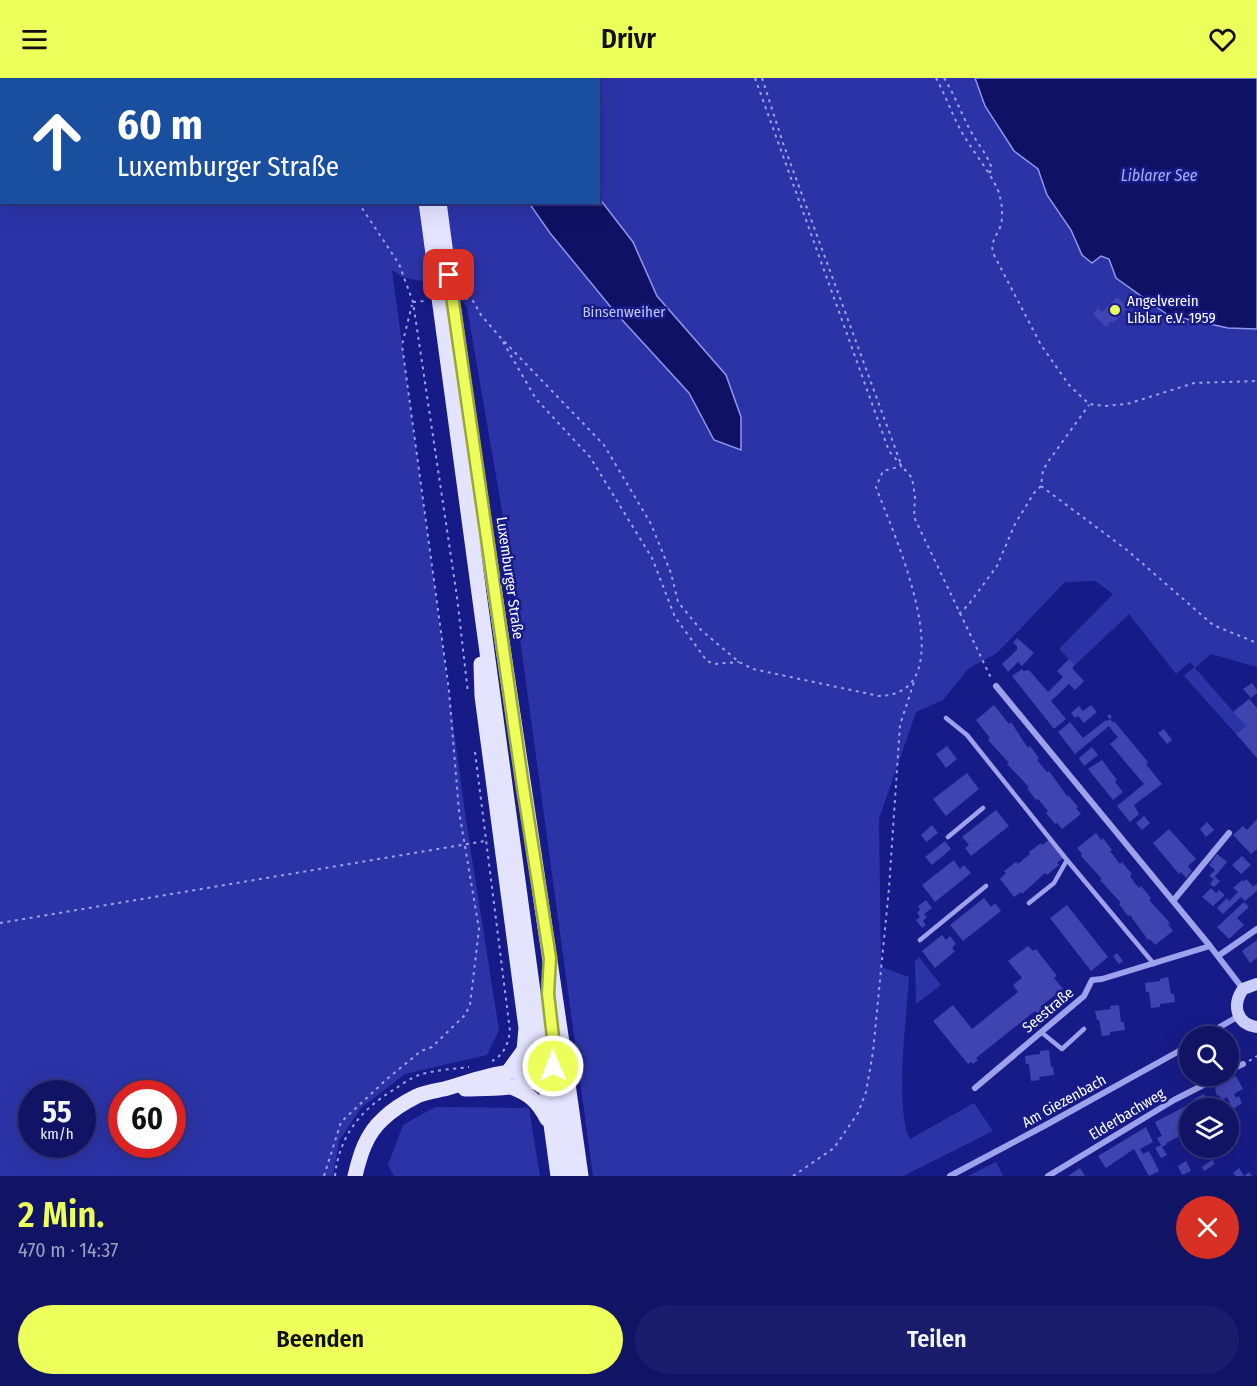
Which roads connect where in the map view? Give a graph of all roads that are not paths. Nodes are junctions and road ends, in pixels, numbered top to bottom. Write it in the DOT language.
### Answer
graph roads {
  1 [pos="426,204"];
  2 [pos="439,204"];
  3 [pos="485,632"];
  4 [pos="996,686"];
  5 [pos="946,718"];
  6 [pos="983,808"];
  7 [pos="1229,833"];
  8 [pos="948,837"];
  9 [pos="1067,860"];
  10 [pos="986,885"];
  11 [pos="1173,902"];
  12 [pos="1029,903"];
  13 [pos="1257,929"];
  14 [pos="920,940"];
  15 [pos="1210,946"];
  16 [pos="1218,956"];
  17 [pos="550,958"];
  18 [pos="1154,964"];
  19 [pos="1257,984"];
  20 [pos="1243,989"];
  21 [pos="1239,1017"];
  22 [pos="1222,1026"];
  23 [pos="1257,1027"];
  24 [pos="1084,1029"];
  25 [pos="1041,1032"];
  26 [pos="1179,1051"];
  27 [pos="1243,1064"];
  28 [pos="1239,1066"];
  29 [pos="545,1076"];
  30 [pos="508,1079"];
  31 [pos="1201,1086"];
  32 [pos="975,1088"];
  33 [pos="552,1127"];
  34 [pos="355,1176"];
  35 [pos="558,1176"];
  36 [pos="569,1176"];
  37 [pos="581,1176"];
  38 [pos="950,1176"];
  39 [pos="1048,1176"];
  1 -- 3 [label="main road"];
  2 -- 17 [label="main road, Luxemburger Straße"];
  3 -- 29 [label="main road"];
  3 -- 30 [label="main road"];
  4 -- 11 [label="street"];
  5 -- 9 [label="lane"];
  6 -- 8 [label="lane"];
  7 -- 11 [label="street"];
  9 -- 12 [label="lane"];
  9 -- 18 [label="lane"];
  10 -- 14 [label="lane"];
  11 -- 15 [label="street"];
  13 -- 16 [label="street"];
  15 -- 16 [label="street"];
  15 -- 18 [label="street, Seestraße"];
  16 -- 20 [label="street"];
  17 -- 29 [label="main road"];
  17 -- 37 [label="main road"];
  18 -- 25 [label="street, Seestraße"];
  19 -- 20 [label="street"];
  20 -- 21 [label="street"];
  21 -- 22 [label="street"];
  21 -- 23 [label="street"];
  24 -- 25 [label="lane"];
  25 -- 32 [label="street, Seestraße"];
  26 -- 38 [label="street, Am Giezenbach"];
  27 -- 28 [label="street"];
  29 -- 30 [label="main road"];
  29 -- 33 [label="main road"];
  29 -- 36 [label="main road"];
  30 -- 33 [label="main road"];
  30 -- 34 [label="main road"];
  31 -- 39 [label="street, Elderbachweg"];
  33 -- 35 [label="main road"];
}
